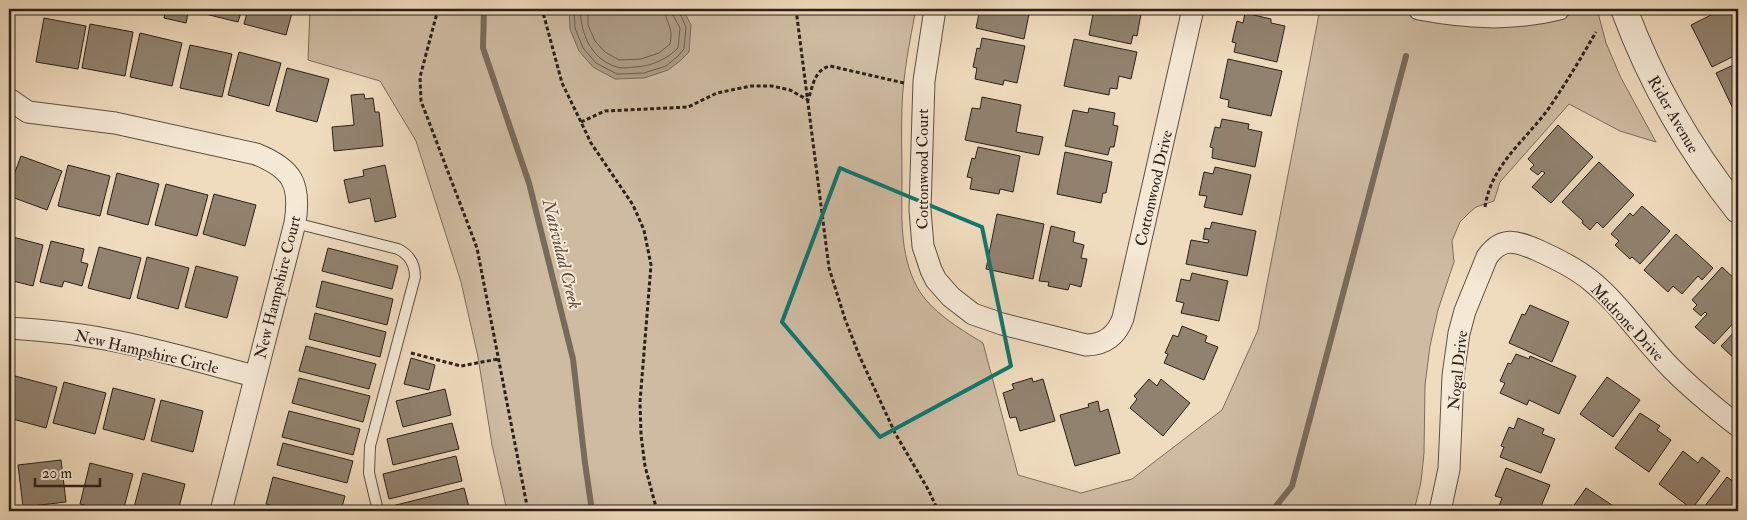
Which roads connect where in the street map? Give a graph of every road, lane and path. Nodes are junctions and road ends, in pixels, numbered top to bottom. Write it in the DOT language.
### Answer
graph roads {
  1 [pos="438,9"];
  2 [pos="539,9"];
  3 [pos="796,9"];
  4 [pos="935,9"];
  5 [pos="1193,9"];
  6 [pos="1419,9"];
  7 [pos="1559,9"];
  8 [pos="1624,9"];
  9 [pos="1596,32"];
  10 [pos="923,87"];
  11 [pos="9,99"];
  12 [pos="808,100"];
  13 [pos="581,122"];
  14 [pos="1484,207"];
  15 [pos="1738,210"];
  16 [pos="295,223"];
  17 [pos="1505,242"];
  18 [pos="9,328"];
  19 [pos="1086,344"];
  20 [pos="396,349"];
  21 [pos="498,359"];
  22 [pos="254,376"];
  23 [pos="1738,426"];
  24 [pos="221,511"];
  25 [pos="378,511"];
  26 [pos="528,511"];
  27 [pos="657,511"];
  28 [pos="938,511"];
  29 [pos="1440,511"];
  1 -- 21 [label="path"];
  2 -- 13 [label="path"];
  3 -- 12 [label="path"];
  4 -- 10 [label="street, Cottonwood Court"];
  5 -- 19 [label="street, Cottonwood Drive"];
  6 -- 7 [label="street"];
  8 -- 15 [label="street, Rider Avenue"];
  9 -- 14 [label="path"];
  10 -- 12 [label="path"];
  10 -- 19 [label="street, Cottonwood Court"];
  11 -- 16 [label="street, New Hampshire Court"];
  12 -- 13 [label="path"];
  12 -- 28 [label="path"];
  13 -- 27 [label="path"];
  16 -- 20 [label="lane"];
  16 -- 22 [label="street, New Hampshire Court"];
  17 -- 23 [label="street, Madrone Drive"];
  17 -- 29 [label="street, Nogal Drive"];
  18 -- 22 [label="street, New Hampshire Circle"];
  20 -- 21 [label="path"];
  20 -- 25 [label="lane"];
  21 -- 26 [label="path"];
  22 -- 24 [label="street, New Hampshire Court"];
}
